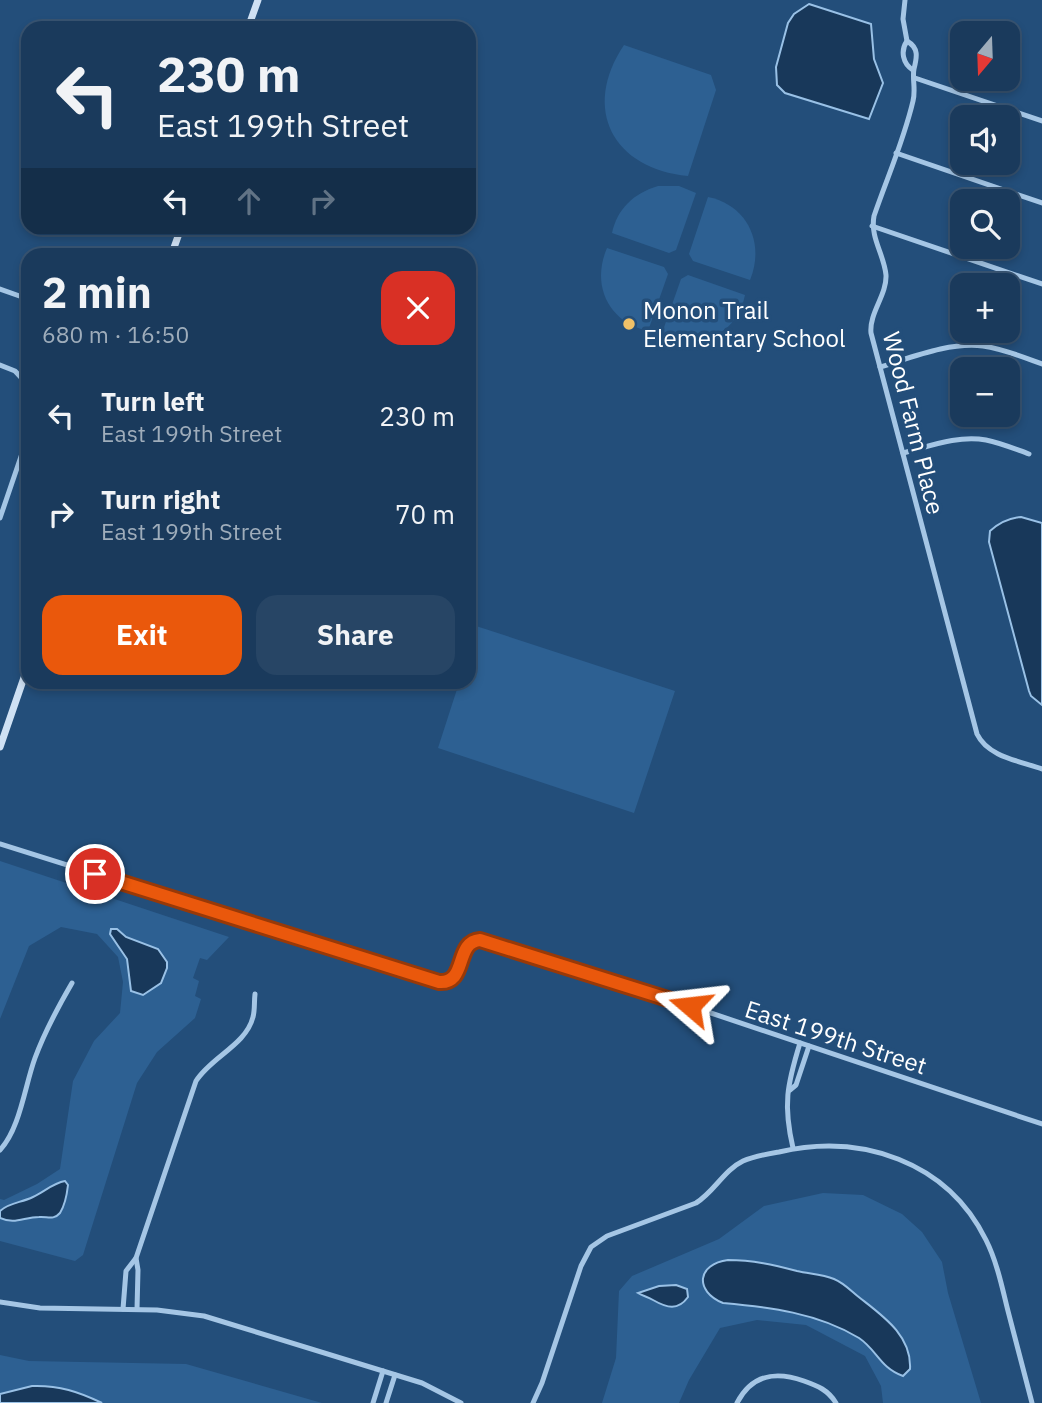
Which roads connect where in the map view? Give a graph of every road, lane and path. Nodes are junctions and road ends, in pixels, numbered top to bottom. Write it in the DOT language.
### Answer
graph roads {
  1 [pos="258,0"];
  2 [pos="905,0"];
  3 [pos="250,21"];
  4 [pos="907,41"];
  5 [pos="914,69"];
  6 [pos="915,78"];
  7 [pos="1042,121"];
  8 [pos="896,153"];
  9 [pos="1042,203"];
  10 [pos="872,226"];
  11 [pos="1042,284"];
  12 [pos="0,289"];
  13 [pos="21,296"];
  14 [pos="1042,364"];
  15 [pos="0,365"];
  16 [pos="880,367"];
  17 [pos="21,377"];
  18 [pos="903,453"];
  19 [pos="1029,454"];
  20 [pos="21,456"];
  21 [pos="0,518"];
  22 [pos="21,686"];
  23 [pos="0,747"];
  24 [pos="1042,769"];
  25 [pos="0,844"];
  26 [pos="72,983"];
  27 [pos="254,994"];
  28 [pos="800,1043"];
  29 [pos="809,1046"];
  30 [pos="790,1090"];
  31 [pos="1042,1124"];
  32 [pos="793,1148"];
  33 [pos="0,1150"];
  34 [pos="136,1258"];
  35 [pos="0,1302"];
  36 [pos="123,1309"];
  37 [pos="137,1310"];
  38 [pos="383,1371"];
  39 [pos="395,1375"];
  40 [pos="373,1403"];
  41 [pos="386,1403"];
  42 [pos="461,1403"];
  43 [pos="533,1403"];
  44 [pos="737,1403"];
  45 [pos="836,1403"];
  46 [pos="1032,1403"];
  1 -- 3 [label="street"];
  2 -- 4 [label="street"];
  4 -- 5 [label="street"];
  4 -- 5 [label="street"];
  5 -- 6 [label="street"];
  6 -- 7 [label="street"];
  6 -- 8 [label="street"];
  8 -- 9 [label="street"];
  8 -- 10 [label="street"];
  10 -- 11 [label="street"];
  10 -- 16 [label="street, Wood Farm Place"];
  12 -- 13 [label="street"];
  14 -- 16 [label="street"];
  15 -- 17 [label="street"];
  16 -- 18 [label="street, Wood Farm Place"];
  18 -- 19 [label="street"];
  18 -- 24 [label="street, Wood Farm Place"];
  20 -- 21 [label="street"];
  22 -- 23 [label="street"];
  25 -- 28 [label="street, East 199th Street"];
  26 -- 33 [label="street"];
  27 -- 34 [label="street"];
  28 -- 29 [label="street, East 199th Street"];
  28 -- 30 [label="street"];
  29 -- 30 [label="street"];
  29 -- 31 [label="street, East 199th Street"];
  30 -- 32 [label="street"];
  32 -- 43 [label="street"];
  32 -- 46 [label="street"];
  34 -- 36 [label="street"];
  34 -- 37 [label="street"];
  35 -- 36 [label="street"];
  36 -- 37 [label="street"];
  37 -- 38 [label="street"];
  38 -- 39 [label="street"];
  38 -- 40 [label="street"];
  39 -- 41 [label="street"];
  39 -- 42 [label="street"];
  44 -- 45 [label="street"];
}
